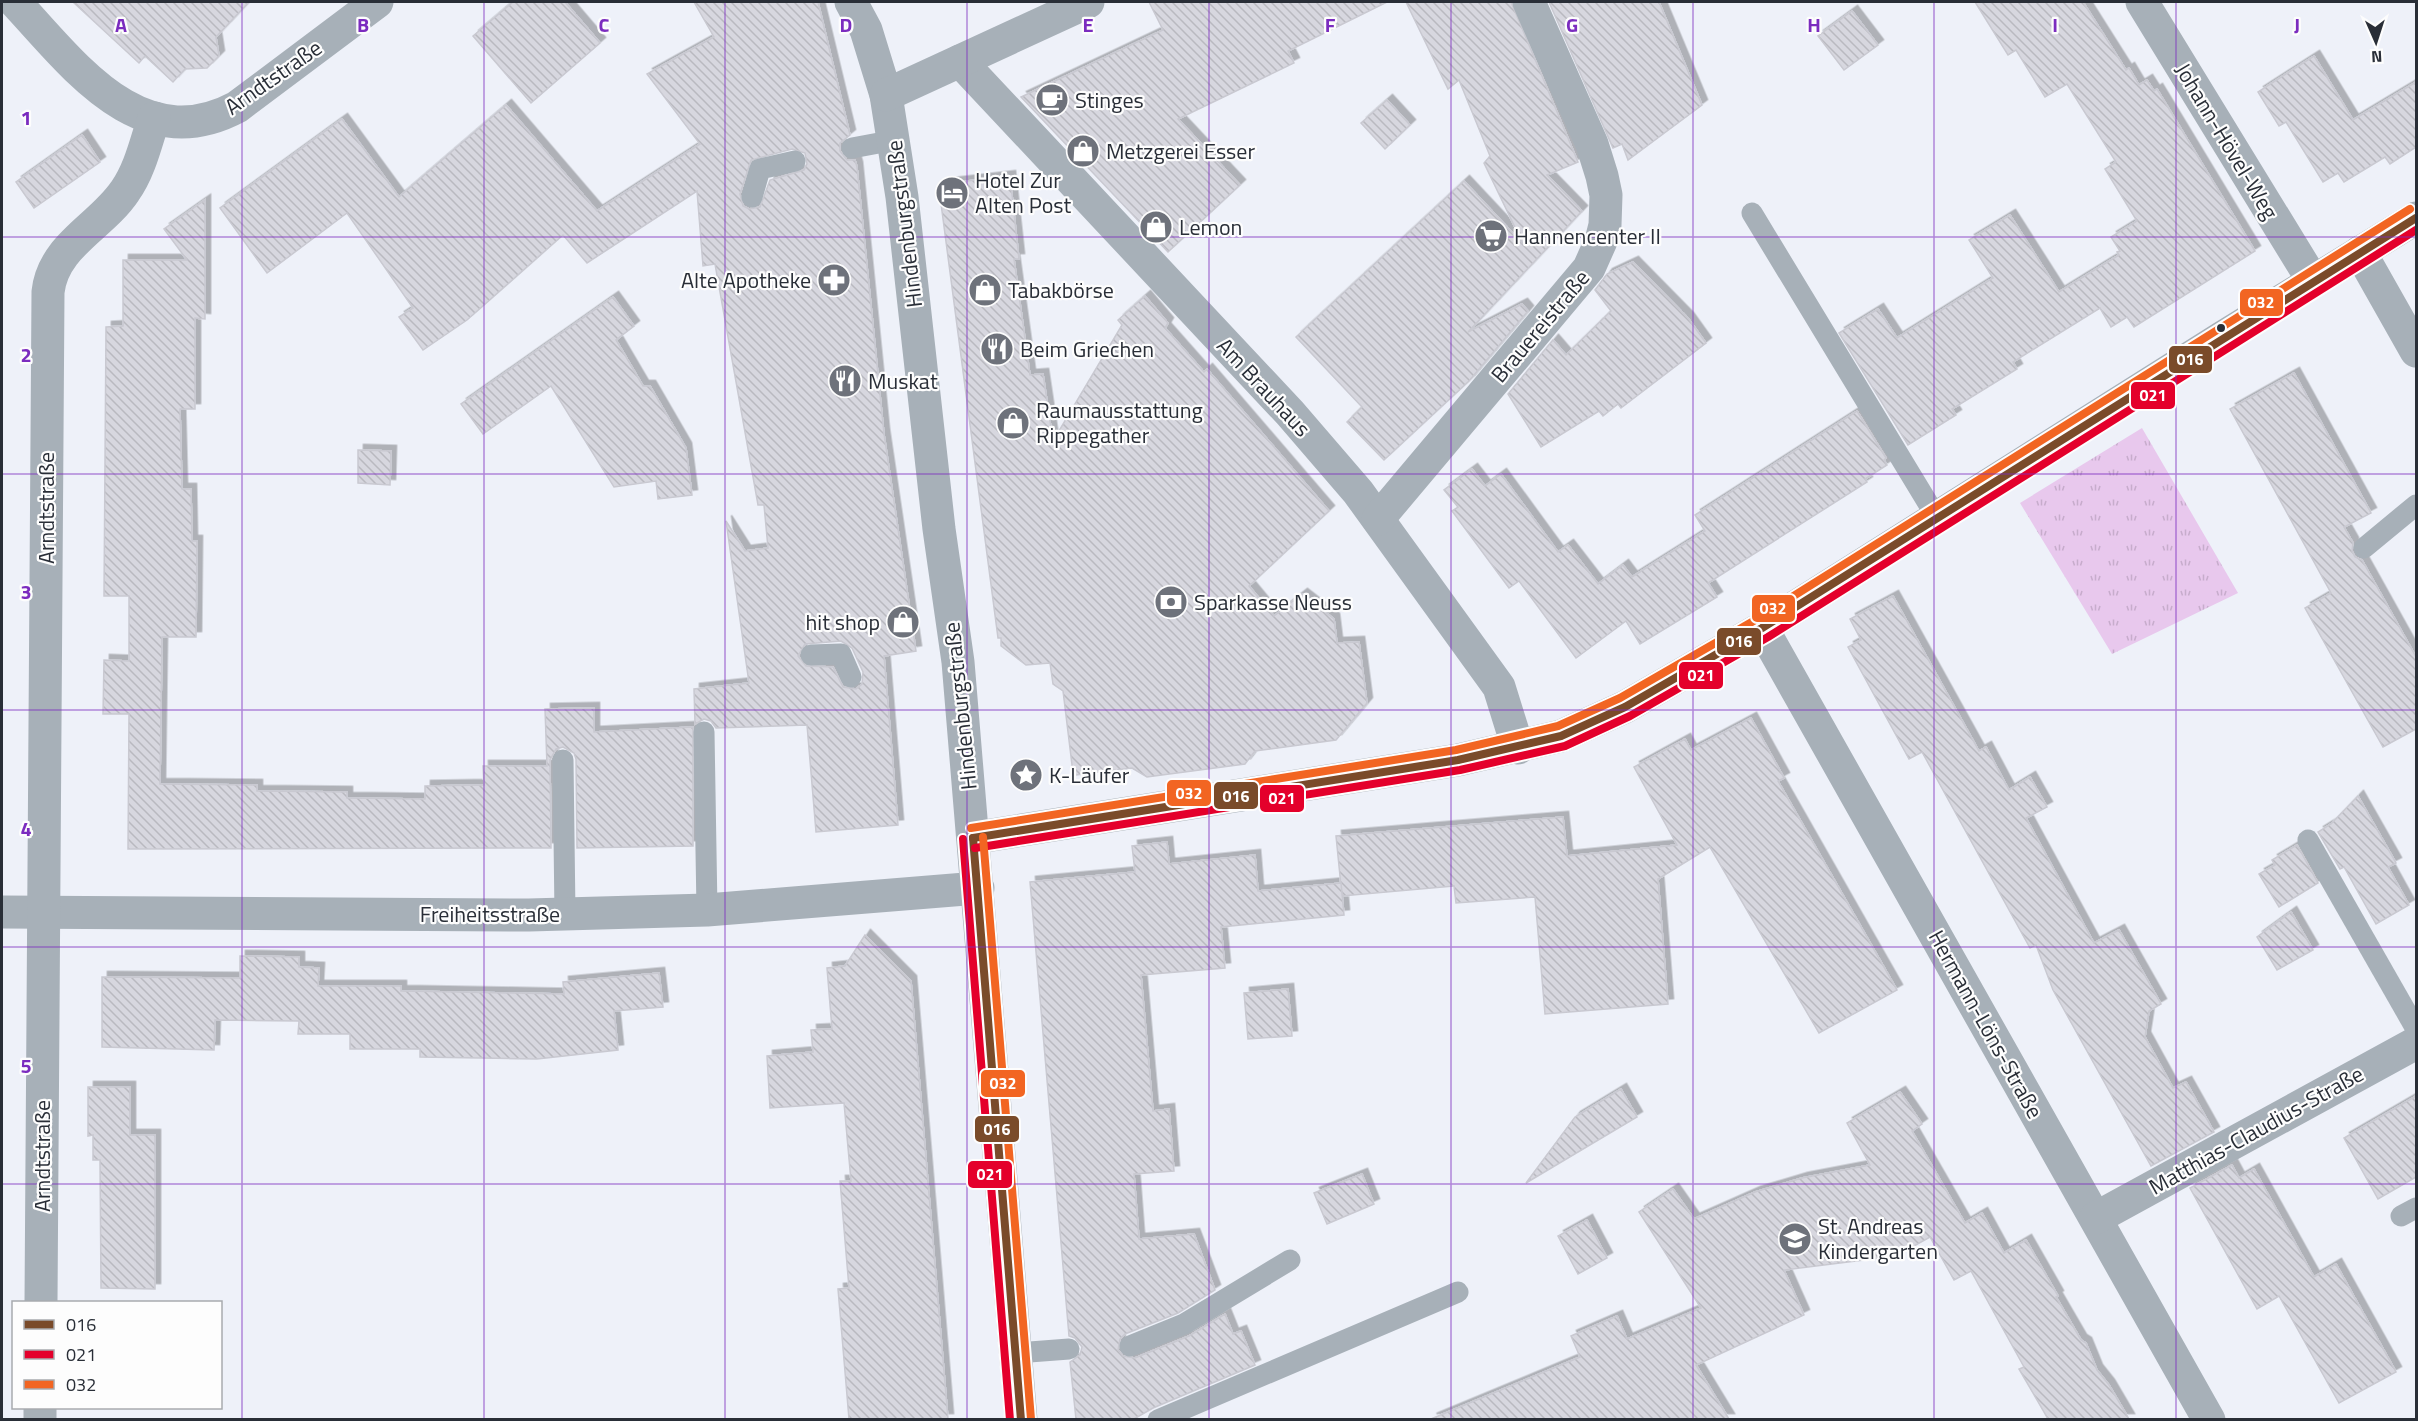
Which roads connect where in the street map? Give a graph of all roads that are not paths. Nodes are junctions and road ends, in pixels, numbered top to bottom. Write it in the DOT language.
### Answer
graph roads {
  1 [pos="15,2"];
  2 [pos="377,2"];
  3 [pos="851,2"];
  4 [pos="1088,2"];
  5 [pos="1529,2"];
  6 [pos="2142,2"];
  7 [pos="960,61"];
  8 [pos="886,95"];
  9 [pos="154,118"];
  10 [pos="895,140"];
  11 [pos="852,148"];
  12 [pos="795,161"];
  13 [pos="752,197"];
  14 [pos="1752,213"];
  15 [pos="2416,218"];
  16 [pos="2360,252"];
  17 [pos="2313,281"];
  18 [pos="2416,351"];
  19 [pos="2416,505"];
  20 [pos="1936,518"];
  21 [pos="1378,519"];
  22 [pos="2364,548"];
  23 [pos="1762,628"];
  24 [pos="811,655"];
  25 [pos="851,677"];
  26 [pos="704,732"];
  27 [pos="1518,748"];
  28 [pos="563,760"];
  29 [pos="974,837"];
  30 [pos="2308,840"];
  31 [pos="978,888"];
  32 [pos="707,910"];
  33 [pos="2,912"];
  34 [pos="44,912"];
  35 [pos="565,914"];
  36 [pos="2415,1043"];
  37 [pos="2096,1218"];
  38 [pos="1290,1260"];
  39 [pos="1458,1292"];
  40 [pos="41,1301"];
  41 [pos="1130,1346"];
  42 [pos="1069,1349"];
  43 [pos="1016,1353"];
  44 [pos="1021,1419"];
  45 [pos="1158,1419"];
  46 [pos="2209,1419"];
  1 -- 9 [label="street"];
  2 -- 9 [label="street, Arndtstraße"];
  3 -- 8 [label="street, Hindenburgstraße"];
  4 -- 7 [label="street"];
  5 -- 21 [label="street, Brauereistraße"];
  6 -- 17 [label="street, Johann-Hövel-Weg"];
  7 -- 8 [label="street"];
  7 -- 21 [label="street, Am Brauhaus"];
  8 -- 10 [label="street, Hindenburgstraße"];
  9 -- 34 [label="street, Arndtstraße"];
  10 -- 11 [label="lane"];
  10 -- 29 [label="street, Hindenburgstraße"];
  12 -- 13 [label="lane"];
  14 -- 20 [label="lane"];
  15 -- 16 [label="street"];
  16 -- 17 [label="street"];
  16 -- 18 [label="street"];
  17 -- 20 [label="street"];
  19 -- 22 [label="lane"];
  20 -- 23 [label="street"];
  21 -- 27 [label="street, Am Brauhaus"];
  23 -- 27 [label="street"];
  23 -- 37 [label="street, Hermann-Löns-Straße"];
  24 -- 25 [label="lane"];
  26 -- 32 [label="lane"];
  27 -- 29 [label="street"];
  28 -- 35 [label="lane"];
  29 -- 31 [label="street, Hindenburgstraße"];
  30 -- 36 [label="lane"];
  31 -- 32 [label="street, Freiheitsstraße"];
  31 -- 43 [label="street, Hindenburgstraße"];
  32 -- 35 [label="street, Freiheitsstraße"];
  33 -- 34 [label="street, Freiheitsstraße"];
  34 -- 35 [label="street, Freiheitsstraße"];
  34 -- 40 [label="street, Arndtstraße"];
  36 -- 37 [label="street, Matthias-Claudius-Straße"];
  37 -- 46 [label="street, Hermann-Löns-Straße"];
  38 -- 41 [label="lane"];
  39 -- 45 [label="lane"];
  42 -- 43 [label="lane"];
  43 -- 44 [label="street, Hindenburgstraße"];
}
